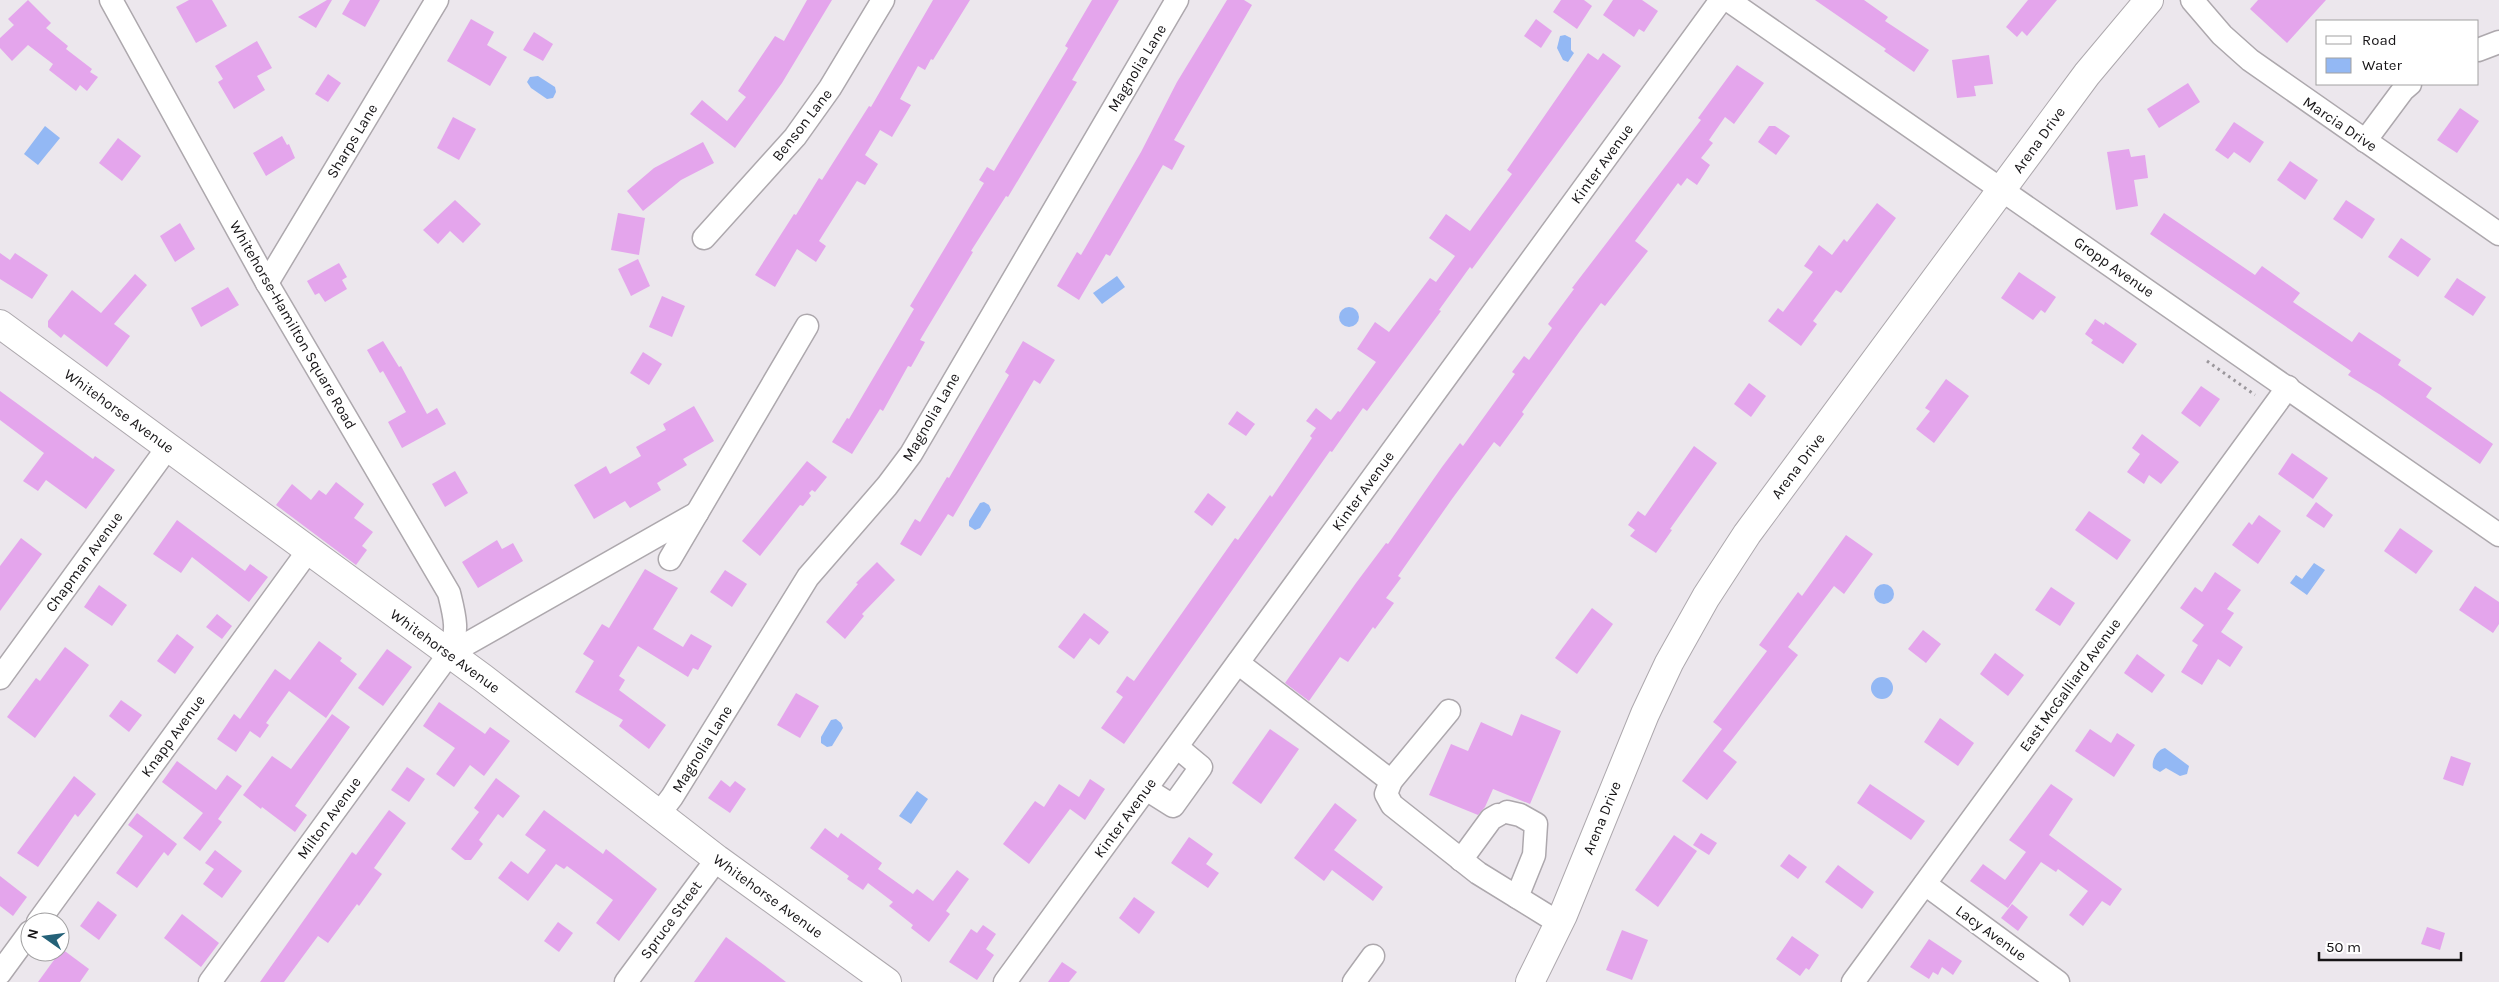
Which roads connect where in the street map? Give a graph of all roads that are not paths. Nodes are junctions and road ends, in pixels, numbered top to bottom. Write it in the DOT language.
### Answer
graph roads {
  1 [pos="111,0"];
  2 [pos="437,0"];
  3 [pos="883,0"];
  4 [pos="1177,0"];
  5 [pos="1721,0"];
  6 [pos="1728,0"];
  7 [pos="2150,0"];
  8 [pos="2192,0"];
  9 [pos="2499,42"];
  10 [pos="2479,50"];
  11 [pos="2409,85"];
  12 [pos="2365,141"];
  13 [pos="2003,189"];
  14 [pos="2499,234"];
  15 [pos="704,238"];
  16 [pos="267,282"];
  17 [pos="0,325"];
  18 [pos="808,326"];
  19 [pos="2288,387"];
  20 [pos="168,447"];
  21 [pos="697,513"];
  22 [pos="2499,535"];
  23 [pos="308,551"];
  24 [pos="670,558"];
  25 [pos="449,654"];
  26 [pos="1238,663"];
  27 [pos="0,678"];
  28 [pos="1449,711"];
  29 [pos="1177,748"];
  30 [pos="1391,781"];
  31 [pos="1146,789"];
  32 [pos="659,814"];
  33 [pos="717,859"];
  34 [pos="1461,860"];
  35 [pos="1925,884"];
  36 [pos="1517,897"];
  37 [pos="45,912"];
  38 [pos="1559,923"];
  39 [pos="20,946"];
  40 [pos="1373,956"];
  41 [pos="0,973"];
  42 [pos="210,982"];
  43 [pos="626,982"];
  44 [pos="888,982"];
  45 [pos="1005,982"];
  46 [pos="1354,982"];
  47 [pos="1530,982"];
  48 [pos="1853,982"];
  49 [pos="2058,982"];
  1 -- 16 [label="street, Whitehorse-Hamilton Square Road"];
  2 -- 16 [label="street, Sharps Lane"];
  3 -- 15 [label="street, Benson Lane"];
  4 -- 32 [label="street, Magnolia Lane"];
  5 -- 26 [label="street, Kinter Avenue"];
  6 -- 13 [label="street, Gropp Avenue"];
  7 -- 13 [label="main road, Arena Drive"];
  8 -- 12 [label="street, Marcia Drive"];
  9 -- 10 [label="street"];
  11 -- 12 [label="street"];
  12 -- 14 [label="street, Marcia Drive"];
  13 -- 19 [label="street, Gropp Avenue"];
  13 -- 38 [label="main road, Arena Drive"];
  16 -- 25 [label="street, Whitehorse-Hamilton Square Road"];
  17 -- 20 [label="main road, Whitehorse Avenue"];
  18 -- 21 [label="street"];
  19 -- 22 [label="street, Gropp Avenue"];
  19 -- 35 [label="street, East McGalliard Avenue"];
  20 -- 23 [label="main road, Whitehorse Avenue"];
  20 -- 27 [label="street, Chapman Avenue"];
  21 -- 24 [label="street"];
  21 -- 25 [label="street"];
  23 -- 25 [label="main road, Whitehorse Avenue"];
  23 -- 37 [label="street, Knapp Avenue"];
  25 -- 32 [label="main road, Whitehorse Avenue"];
  25 -- 42 [label="street, Milton Avenue"];
  26 -- 29 [label="street, Kinter Avenue"];
  26 -- 30 [label="street"];
  28 -- 30 [label="street"];
  29 -- 31 [label="street, Kinter Avenue"];
  29 -- 31 [label="street"];
  30 -- 34 [label="street"];
  31 -- 45 [label="street, Kinter Avenue"];
  32 -- 33 [label="main road, Whitehorse Avenue"];
  33 -- 43 [label="street, Spruce Street"];
  33 -- 44 [label="main road, Whitehorse Avenue"];
  34 -- 36 [label="street"];
  34 -- 36 [label="street"];
  35 -- 48 [label="street, East McGalliard Avenue"];
  35 -- 49 [label="street, Lacy Avenue"];
  36 -- 38 [label="street"];
  38 -- 47 [label="main road, Arena Drive"];
  39 -- 41 [label="street"];
  40 -- 46 [label="street"];
}
